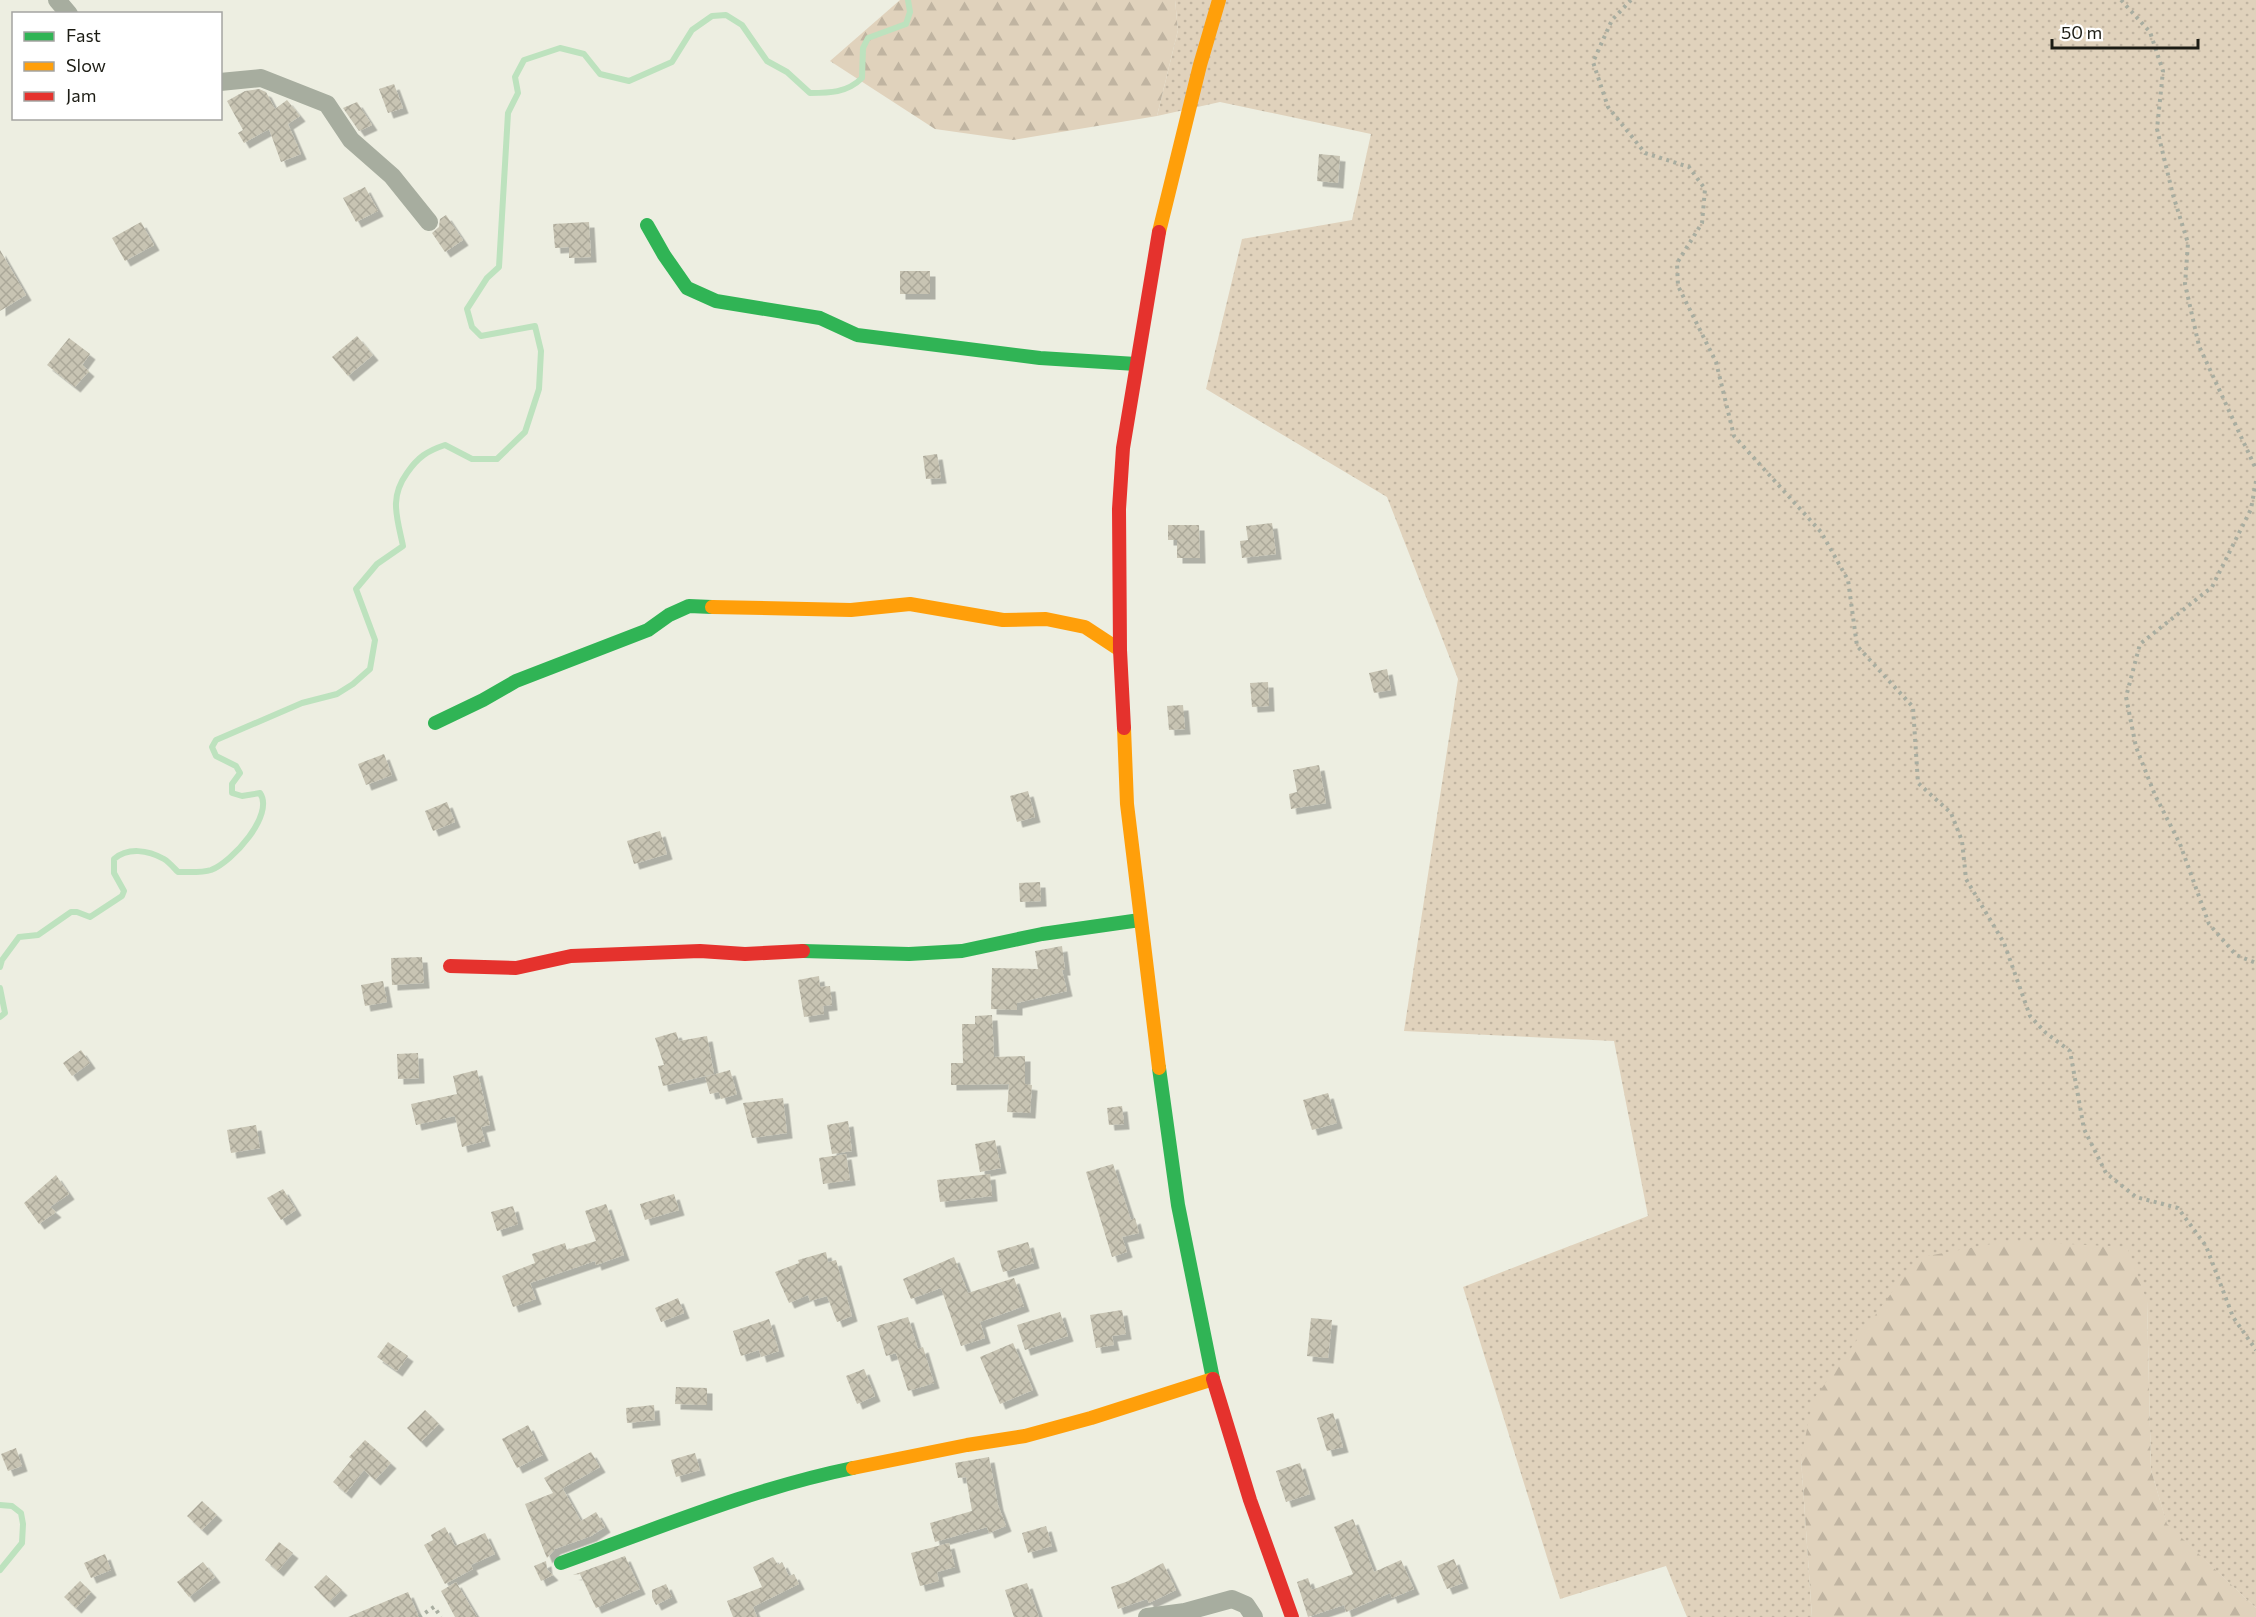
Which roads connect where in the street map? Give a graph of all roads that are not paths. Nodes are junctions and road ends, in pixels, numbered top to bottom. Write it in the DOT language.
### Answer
graph roads {
  1 [pos="57,0"];
  2 [pos="1219,0"];
  3 [pos="67,12"];
  4 [pos="222,82"];
  5 [pos="429,222"];
  6 [pos="647,225"];
  7 [pos="1136,364"];
  8 [pos="1120,650"];
  9 [pos="435,723"];
  10 [pos="1140,920"];
  11 [pos="450,966"];
  12 [pos="1213,1379"];
  13 [pos="561,1563"];
  14 [pos="1147,1617"];
  15 [pos="1254,1617"];
  16 [pos="1292,1617"];
  1 -- 3 [label="street"];
  2 -- 7 [label="street"];
  4 -- 5 [label="street"];
  6 -- 7 [label="street"];
  7 -- 8 [label="street"];
  8 -- 9 [label="street"];
  8 -- 10 [label="street"];
  10 -- 11 [label="street"];
  10 -- 12 [label="street"];
  12 -- 13 [label="street"];
  12 -- 16 [label="street"];
  14 -- 15 [label="street"];
}
